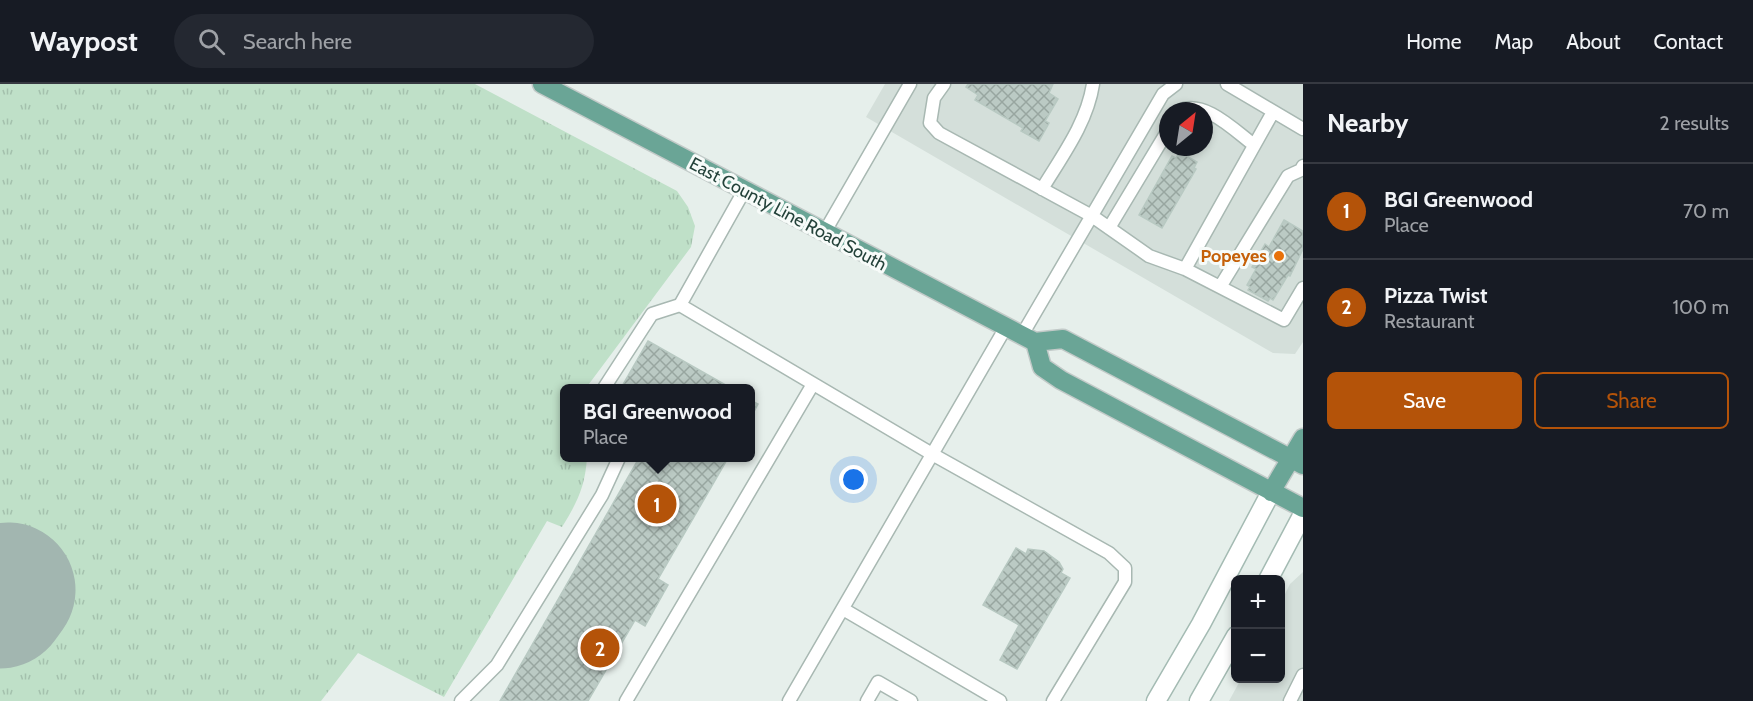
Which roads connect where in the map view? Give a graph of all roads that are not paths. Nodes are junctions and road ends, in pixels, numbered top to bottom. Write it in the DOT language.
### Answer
graph roads {
  1 [pos="542,84"];
  2 [pos="910,84"];
  3 [pos="944,84"];
  4 [pos="1093,84"];
  5 [pos="1176,84"];
  6 [pos="1227,84"];
  7 [pos="1273,112"];
  8 [pos="1213,116"];
  9 [pos="1303,129"];
  10 [pos="1159,145"];
  11 [pos="1254,145"];
  12 [pos="1302,169"];
  13 [pos="1042,189"];
  14 [pos="744,191"];
  15 [pos="1092,216"];
  16 [pos="1109,228"];
  17 [pos="824,233"];
  18 [pos="1185,269"];
  19 [pos="1220,287"];
  20 [pos="1303,288"];
  21 [pos="680,305"];
  22 [pos="1021,335"];
  23 [pos="607,384"];
  24 [pos="813,384"];
  25 [pos="1303,438"];
  26 [pos="932,454"];
  27 [pos="617,462"];
  28 [pos="1297,462"];
  29 [pos="1272,492"];
  30 [pos="1303,508"];
  31 [pos="1303,514"];
  32 [pos="1270,575"];
  33 [pos="843,609"];
  34 [pos="1231,645"];
  35 [pos="1303,675"];
  36 [pos="460,701"];
  37 [pos="626,701"];
  38 [pos="789,701"];
  39 [pos="867,701"];
  40 [pos="911,701"];
  41 [pos="1000,701"];
  42 [pos="1053,701"];
  43 [pos="1156,701"];
  44 [pos="1199,701"];
  45 [pos="1290,701"];
  1 -- 14 [label="main road, East County Line Road South"];
  2 -- 17 [label="lane"];
  3 -- 13 [label="lane"];
  4 -- 13 [label="lane"];
  5 -- 15 [label="lane"];
  6 -- 7 [label="lane"];
  7 -- 9 [label="lane"];
  7 -- 11 [label="lane"];
  8 -- 11 [label="lane"];
  10 -- 16 [label="lane"];
  11 -- 18 [label="lane"];
  12 -- 19 [label="lane"];
  13 -- 15 [label="lane"];
  14 -- 17 [label="main road, East County Line Road South"];
  14 -- 21 [label="lane"];
  15 -- 16 [label="lane"];
  15 -- 22 [label="lane"];
  16 -- 18 [label="lane"];
  17 -- 22 [label="main road, East County Line Road South"];
  18 -- 19 [label="lane"];
  19 -- 20 [label="lane"];
  21 -- 23 [label="lane"];
  21 -- 24 [label="lane"];
  22 -- 26 [label="lane"];
  22 -- 28 [label="main road"];
  22 -- 29 [label="main road"];
  24 -- 26 [label="lane"];
  24 -- 37 [label="lane"];
  25 -- 28 [label="main road"];
  26 -- 33 [label="lane"];
  26 -- 42 [label="lane"];
  27 -- 36 [label="lane"];
  28 -- 29 [label="main road"];
  29 -- 30 [label="main road"];
  29 -- 43 [label="main road"];
  31 -- 32 [label="main road"];
  33 -- 38 [label="lane"];
  33 -- 41 [label="lane"];
  34 -- 44 [label="main road"];
  35 -- 45 [label="lane"];
  39 -- 40 [label="lane"];
}
